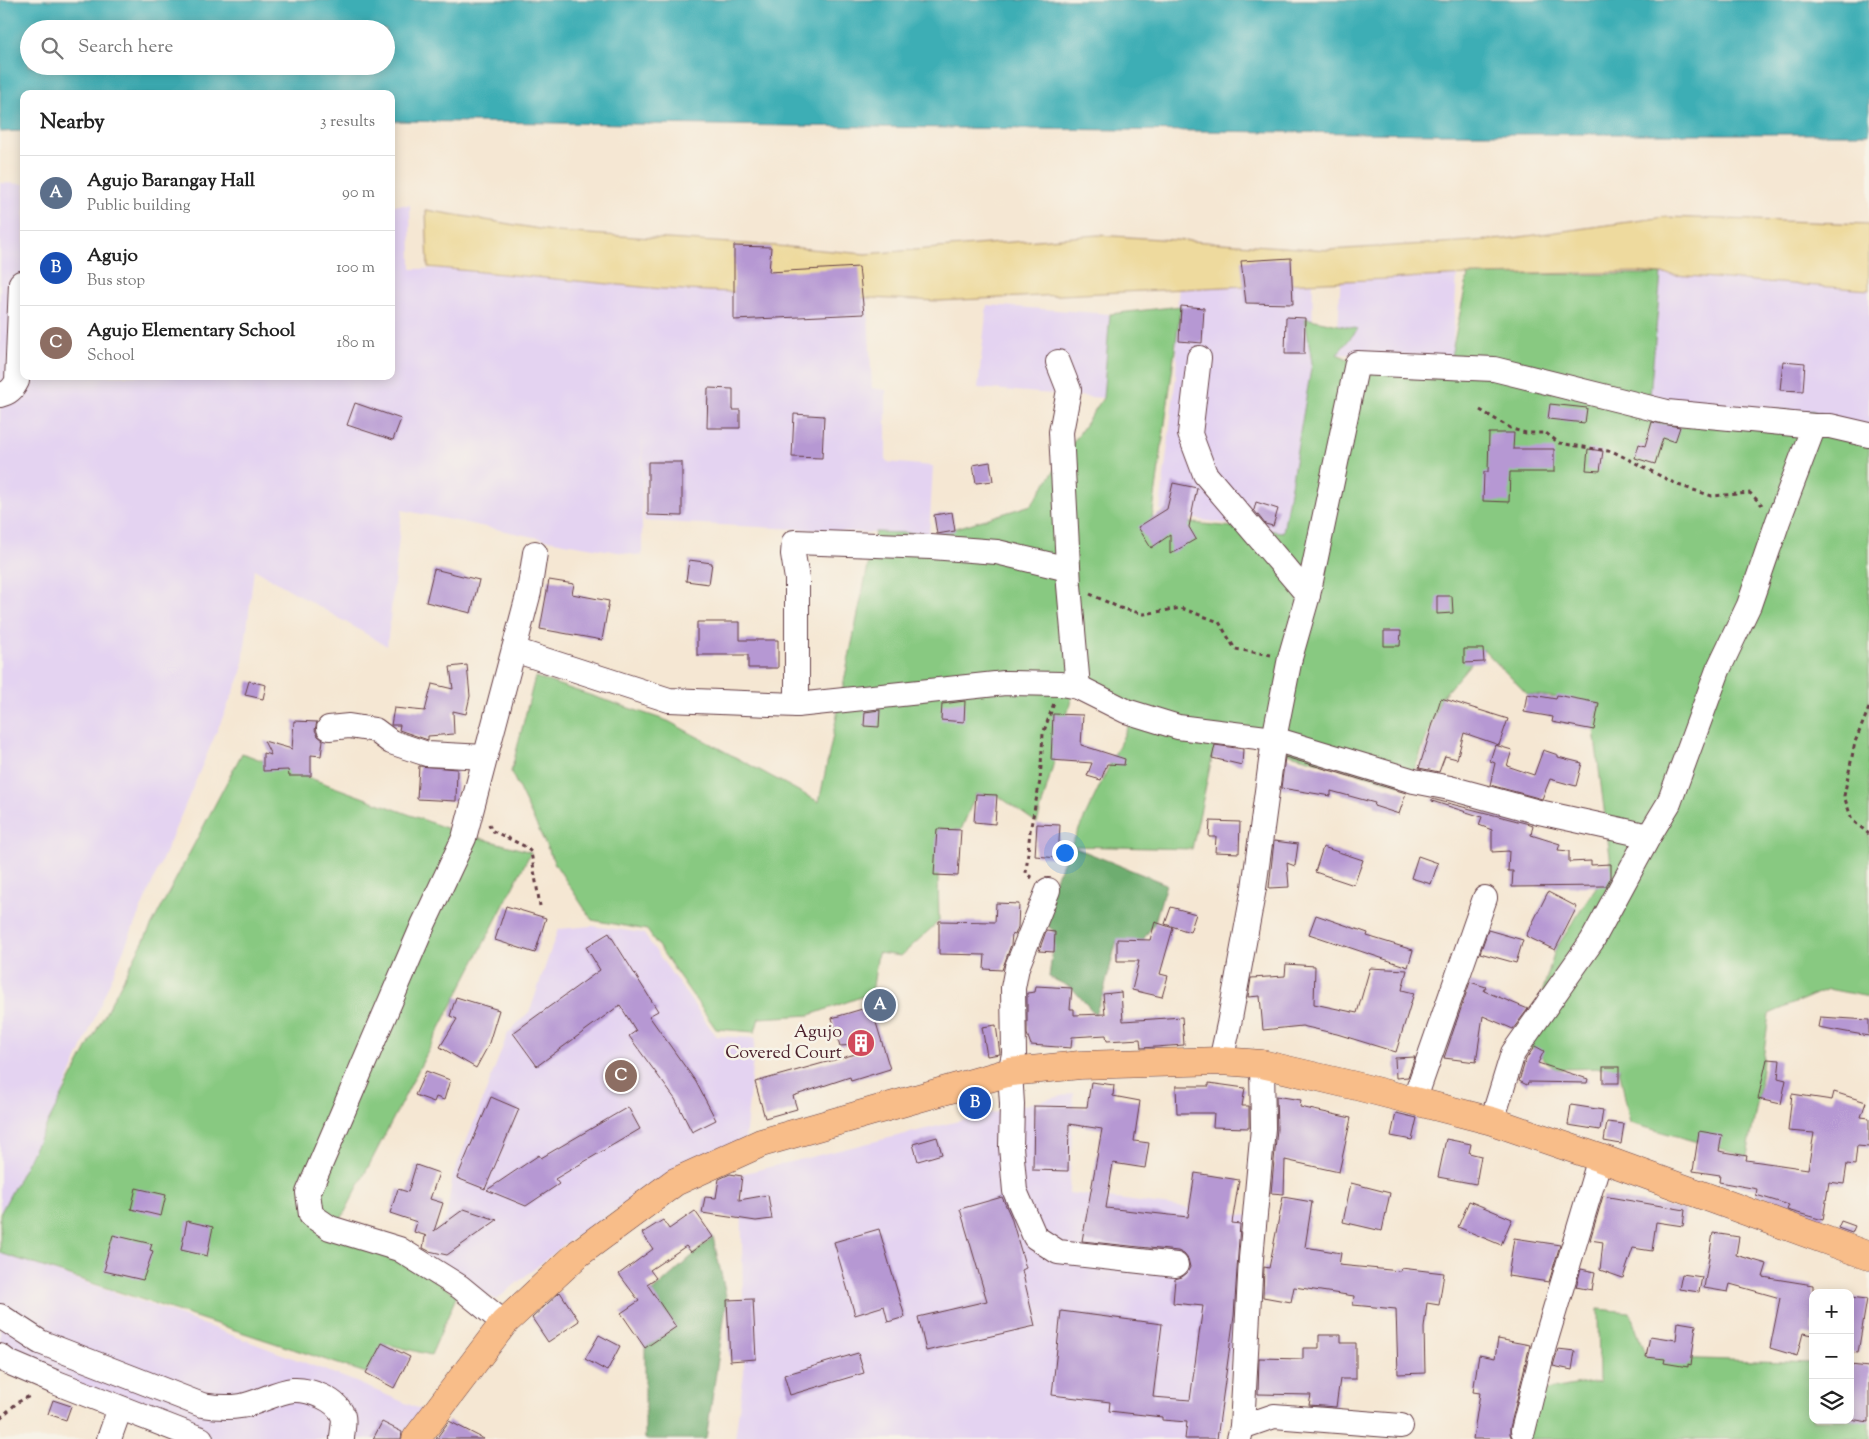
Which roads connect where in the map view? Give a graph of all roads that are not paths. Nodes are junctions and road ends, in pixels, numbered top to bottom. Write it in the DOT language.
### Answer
graph roads {
  1 [pos="20,316"];
  2 [pos="1199,358"];
  3 [pos="1058,362"];
  4 [pos="0,395"];
  5 [pos="1814,426"];
  6 [pos="1869,435"];
  7 [pos="535,553"];
  8 [pos="1069,577"];
  9 [pos="1308,595"];
  10 [pos="514,650"];
  11 [pos="1069,685"];
  12 [pos="797,705"];
  13 [pos="328,728"];
  14 [pos="1274,739"];
  15 [pos="485,757"];
  16 [pos="1649,836"];
  17 [pos="1048,890"];
  18 [pos="1485,898"];
  19 [pos="1221,1061"];
  20 [pos="1262,1064"];
  21 [pos="1010,1072"];
  22 [pos="1414,1101"];
  23 [pos="1492,1121"];
  24 [pos="1600,1158"];
  25 [pos="1869,1256"];
  26 [pos="1176,1265"];
  27 [pos="0,1316"];
  28 [pos="504,1323"];
  29 [pos="0,1356"];
  30 [pos="120,1408"];
  31 [pos="1401,1426"];
  32 [pos="1523,1431"];
  33 [pos="1240,1433"];
  34 [pos="109,1439"];
  35 [pos="201,1439"];
  36 [pos="342,1439"];
  37 [pos="416,1439"];
  1 -- 4 [label="street"];
  2 -- 9 [label="street"];
  3 -- 8 [label="street"];
  5 -- 6 [label="street"];
  5 -- 9 [label="street"];
  5 -- 16 [label="street"];
  7 -- 10 [label="street"];
  8 -- 11 [label="street"];
  8 -- 12 [label="street"];
  9 -- 14 [label="street"];
  10 -- 12 [label="street"];
  10 -- 15 [label="street"];
  11 -- 12 [label="street"];
  11 -- 14 [label="street"];
  13 -- 15 [label="street"];
  14 -- 16 [label="street"];
  14 -- 19 [label="street"];
  15 -- 28 [label="street"];
  16 -- 23 [label="street"];
  17 -- 21 [label="street"];
  18 -- 22 [label="street"];
  19 -- 20 [label="main road"];
  19 -- 21 [label="main road"];
  20 -- 22 [label="main road"];
  20 -- 33 [label="street"];
  21 -- 26 [label="street"];
  21 -- 28 [label="main road"];
  22 -- 23 [label="main road"];
  23 -- 24 [label="main road"];
  24 -- 25 [label="main road"];
  24 -- 32 [label="street"];
  27 -- 36 [label="street"];
  28 -- 37 [label="main road"];
  29 -- 30 [label="street"];
  30 -- 34 [label="street"];
  30 -- 35 [label="street"];
  31 -- 33 [label="street"];
}
